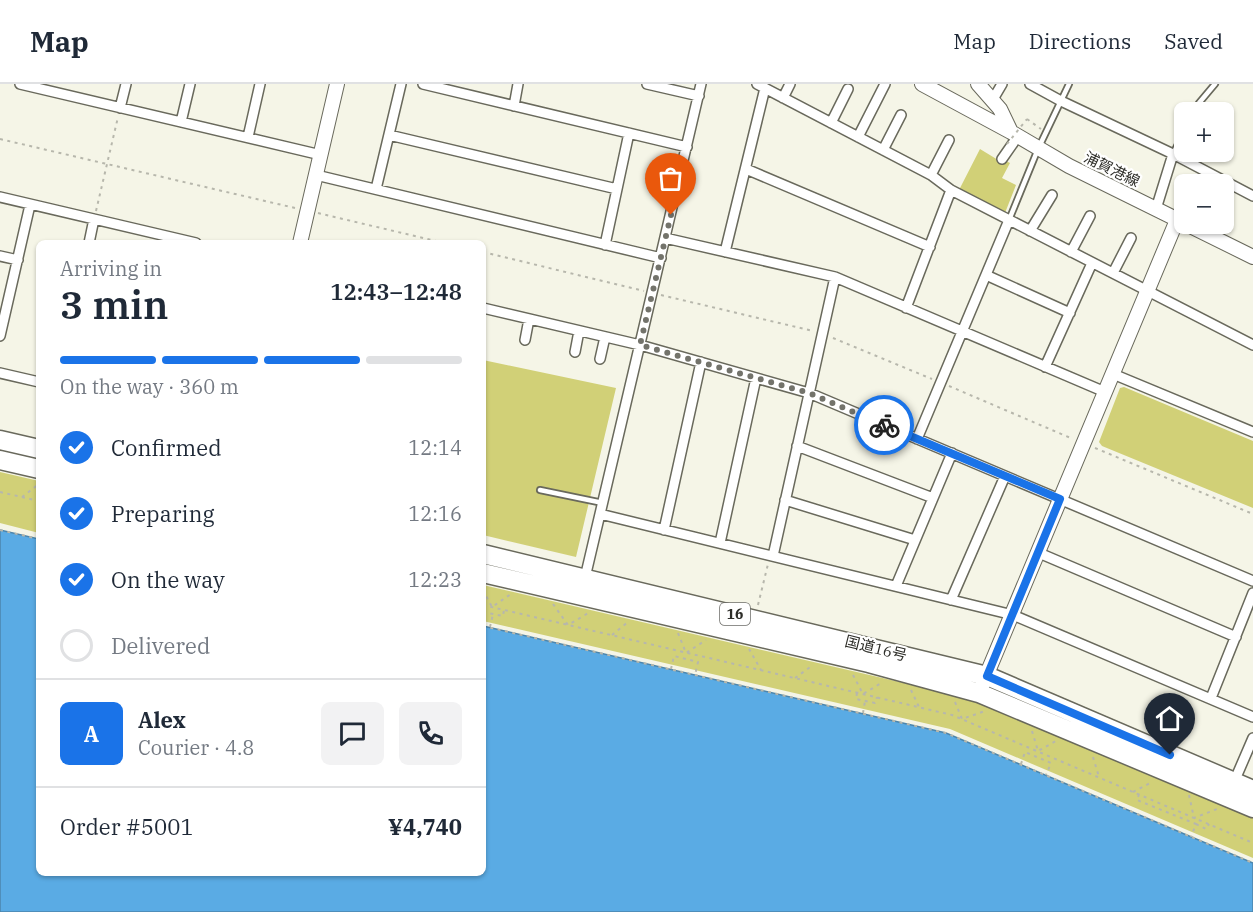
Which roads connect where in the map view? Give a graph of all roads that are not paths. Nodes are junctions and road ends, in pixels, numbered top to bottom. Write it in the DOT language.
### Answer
graph roads {
  1 [pos="20,84"];
  2 [pos="126,84"];
  3 [pos="190,84"];
  4 [pos="260,84"];
  5 [pos="337,84"];
  6 [pos="401,84"];
  7 [pos="423,84"];
  8 [pos="518,84"];
  9 [pos="647,84"];
  10 [pos="701,84"];
  11 [pos="790,84"];
  12 [pos="885,84"];
  13 [pos="922,84"];
  14 [pos="978,84"];
  15 [pos="1002,84"];
  16 [pos="1030,84"];
  17 [pos="1069,84"];
  18 [pos="1215,84"];
  19 [pos="761,86"];
  20 [pos="848,90"];
  21 [pos="699,96"];
  22 [pos="783,98"];
  23 [pos="992,100"];
  24 [pos="1061,101"];
  25 [pos="1200,102"];
  26 [pos="514,106"];
  27 [pos="120,108"];
  28 [pos="901,115"];
  29 [pos="181,122"];
  30 [pos="831,123"];
  31 [pos="629,133"];
  32 [pos="389,135"];
  33 [pos="248,137"];
  34 [pos="858,137"];
  35 [pos="1012,137"];
  36 [pos="949,140"];
  37 [pos="687,147"];
  38 [pos="1038,148"];
  39 [pos="883,150"];
  40 [pos="321,154"];
  41 [pos="1173,154"];
  42 [pos="1002,159"];
  43 [pos="746,169"];
  44 [pos="316,175"];
  45 [pos="931,175"];
  46 [pos="376,189"];
  47 [pos="617,189"];
  48 [pos="951,190"];
  49 [pos="1052,195"];
  50 [pos="1253,196"];
  51 [pos="0,198"];
  52 [pos="30,205"];
  53 [pos="1156,209"];
  54 [pos="1090,216"];
  55 [pos="1174,218"];
  56 [pos="94,219"];
  57 [pos="1009,220"];
  58 [pos="1174,229"];
  59 [pos="1030,231"];
  60 [pos="1206,234"];
  61 [pos="665,238"];
  62 [pos="1131,238"];
  63 [pos="90,240"];
  64 [pos="183,240"];
  65 [pos="301,240"];
  66 [pos="605,244"];
  67 [pos="930,247"];
  68 [pos="725,252"];
  69 [pos="1071,252"];
  70 [pos="0,256"];
  71 [pos="1253,257"];
  72 [pos="661,258"];
  73 [pos="18,260"];
  74 [pos="1092,263"];
  75 [pos="1113,273"];
  76 [pos="986,275"];
  77 [pos="835,277"];
  78 [pos="1148,291"];
  79 [pos="906,308"];
  80 [pos="486,309"];
  81 [pos="1070,313"];
  82 [pos="2,315"];
  83 [pos="529,319"];
  84 [pos="579,331"];
  85 [pos="962,331"];
  86 [pos="0,336"];
  87 [pos="605,337"];
  88 [pos="525,340"];
  89 [pos="640,345"];
  90 [pos="1253,345"];
  91 [pos="575,352"];
  92 [pos="600,359"];
  93 [pos="701,362"];
  94 [pos="1046,367"];
  95 [pos="0,373"];
  96 [pos="1113,374"];
  97 [pos="756,378"];
  98 [pos="36,381"];
  99 [pos="1105,392"];
  100 [pos="809,393"];
  101 [pos="1253,432"];
  102 [pos="917,439"];
  103 [pos="0,440"];
  104 [pos="797,446"];
  105 [pos="36,448"];
  106 [pos="952,453"];
  107 [pos="0,460"];
  108 [pos="36,468"];
  109 [pos="1005,476"];
  110 [pos="540,490"];
  111 [pos="933,498"];
  112 [pos="1060,499"];
  113 [pos="785,500"];
  114 [pos="603,503"];
  115 [pos="600,514"];
  116 [pos="664,530"];
  117 [pos="915,540"];
  118 [pos="720,543"];
  119 [pos="1039,553"];
  120 [pos="486,555"];
  121 [pos="771,556"];
  122 [pos="486,574"];
  123 [pos="585,578"];
  124 [pos="1253,580"];
  125 [pos="896,586"];
  126 [pos="1253,593"];
  127 [pos="581,596"];
  128 [pos="951,600"];
  129 [pos="1013,615"];
  130 [pos="1236,637"];
  131 [pos="987,676"];
  132 [pos="979,693"];
  133 [pos="1211,698"];
  134 [pos="1253,717"];
  135 [pos="1253,738"];
  136 [pos="1234,782"];
  137 [pos="1253,790"];
  138 [pos="1253,808"];
  1 -- 27 [label="street"];
  2 -- 27 [label="street"];
  3 -- 29 [label="street"];
  4 -- 33 [label="street"];
  5 -- 40 [label="street"];
  6 -- 32 [label="street"];
  7 -- 26 [label="street"];
  8 -- 26 [label="street"];
  9 -- 21 [label="street"];
  10 -- 21 [label="street"];
  11 -- 22 [label="street"];
  12 -- 34 [label="street"];
  13 -- 35 [label="street, 浦賀港線"];
  14 -- 23 [label="street"];
  15 -- 23 [label="street"];
  16 -- 24 [label="street"];
  17 -- 24 [label="lane"];
  18 -- 25 [label="lane"];
  19 -- 22 [label="street"];
  19 -- 43 [label="street"];
  20 -- 30 [label="street"];
  21 -- 37 [label="street"];
  22 -- 30 [label="street"];
  23 -- 35 [label="street"];
  24 -- 38 [label="lane"];
  24 -- 41 [label="street"];
  26 -- 31 [label="street"];
  27 -- 29 [label="street"];
  28 -- 39 [label="street"];
  29 -- 33 [label="street"];
  30 -- 34 [label="street"];
  31 -- 37 [label="street"];
  31 -- 47 [label="street"];
  32 -- 46 [label="street"];
  32 -- 47 [label="street"];
  33 -- 40 [label="street"];
  34 -- 39 [label="street"];
  35 -- 38 [label="street, 浦賀港線"];
  35 -- 42 [label="street"];
  36 -- 45 [label="street"];
  37 -- 61 [label="street"];
  38 -- 53 [label="street, 浦賀港線"];
  38 -- 57 [label="lane"];
  39 -- 45 [label="street"];
  40 -- 44 [label="street"];
  41 -- 50 [label="street"];
  41 -- 53 [label="street"];
  43 -- 67 [label="street"];
  43 -- 68 [label="street"];
  44 -- 46 [label="street"];
  44 -- 65 [label="street"];
  45 -- 48 [label="street"];
  46 -- 66 [label="street"];
  47 -- 66 [label="street"];
  48 -- 57 [label="street"];
  48 -- 67 [label="street"];
  49 -- 59 [label="street"];
  51 -- 52 [label="street"];
  52 -- 56 [label="street"];
  52 -- 73 [label="street"];
  53 -- 55 [label="street, 浦賀港線"];
  54 -- 69 [label="street"];
  56 -- 63 [label="street"];
  56 -- 64 [label="street"];
  57 -- 59 [label="street"];
  57 -- 76 [label="street"];
  58 -- 78 [label="street"];
  59 -- 69 [label="street"];
  60 -- 71 [label="street, 浦賀港線"];
  61 -- 68 [label="street"];
  61 -- 72 [label="street"];
  62 -- 75 [label="street"];
  66 -- 72 [label="street"];
  67 -- 79 [label="street"];
  68 -- 77 [label="street"];
  69 -- 74 [label="street"];
  70 -- 73 [label="street"];
  72 -- 89 [label="street"];
  73 -- 82 [label="street"];
  74 -- 75 [label="street"];
  74 -- 81 [label="street"];
  75 -- 78 [label="street"];
  76 -- 81 [label="street"];
  76 -- 85 [label="street"];
  77 -- 79 [label="street"];
  77 -- 100 [label="street"];
  78 -- 90 [label="street"];
  78 -- 96 [label="street"];
  79 -- 85 [label="street"];
  80 -- 83 [label="street"];
  81 -- 94 [label="street"];
  82 -- 86 [label="street"];
  83 -- 84 [label="street"];
  83 -- 88 [label="street"];
  84 -- 87 [label="street"];
  84 -- 91 [label="street"];
  85 -- 94 [label="street"];
  85 -- 102 [label="street"];
  87 -- 89 [label="street"];
  87 -- 92 [label="street"];
  89 -- 93 [label="street"];
  89 -- 114 [label="street"];
  93 -- 97 [label="street"];
  93 -- 116 [label="street"];
  94 -- 99 [label="street"];
  95 -- 98 [label="street"];
  96 -- 99 [label="street"];
  96 -- 101 [label="street"];
  97 -- 100 [label="street"];
  97 -- 118 [label="street"];
  99 -- 112 [label="street"];
  100 -- 102 [label="street"];
  100 -- 104 [label="street"];
  102 -- 106 [label="street"];
  103 -- 105 [label="highway"];
  104 -- 111 [label="street"];
  104 -- 113 [label="street"];
  106 -- 109 [label="street"];
  106 -- 111 [label="street"];
  107 -- 108 [label="highway"];
  109 -- 112 [label="street"];
  109 -- 128 [label="street"];
  110 -- 114 [label="lane"];
  111 -- 117 [label="street"];
  112 -- 119 [label="street"];
  112 -- 124 [label="street"];
  113 -- 117 [label="street"];
  113 -- 121 [label="street"];
  114 -- 115 [label="street"];
  115 -- 116 [label="street"];
  115 -- 123 [label="street"];
  116 -- 118 [label="street"];
  117 -- 125 [label="street"];
  118 -- 121 [label="street"];
  119 -- 129 [label="street"];
  119 -- 130 [label="street"];
  120 -- 123 [label="highway, 国道16号 / 16"];
  121 -- 125 [label="street"];
  122 -- 127 [label="highway, 国道16号 / 16"];
  123 -- 127 [label="street"];
  123 -- 131 [label="highway, 国道16号 / 16"];
  125 -- 128 [label="street"];
  126 -- 130 [label="street"];
  127 -- 132 [label="highway, 国道16号 / 16"];
  128 -- 129 [label="street"];
  129 -- 131 [label="street"];
  129 -- 133 [label="street"];
  130 -- 133 [label="street"];
  131 -- 132 [label="street"];
  131 -- 136 [label="highway, 国道16号 / 16"];
  132 -- 138 [label="highway, 国道16号 / 16"];
  133 -- 134 [label="street"];
  135 -- 136 [label="street"];
  136 -- 137 [label="highway, 国道16号 / 16"];
}
